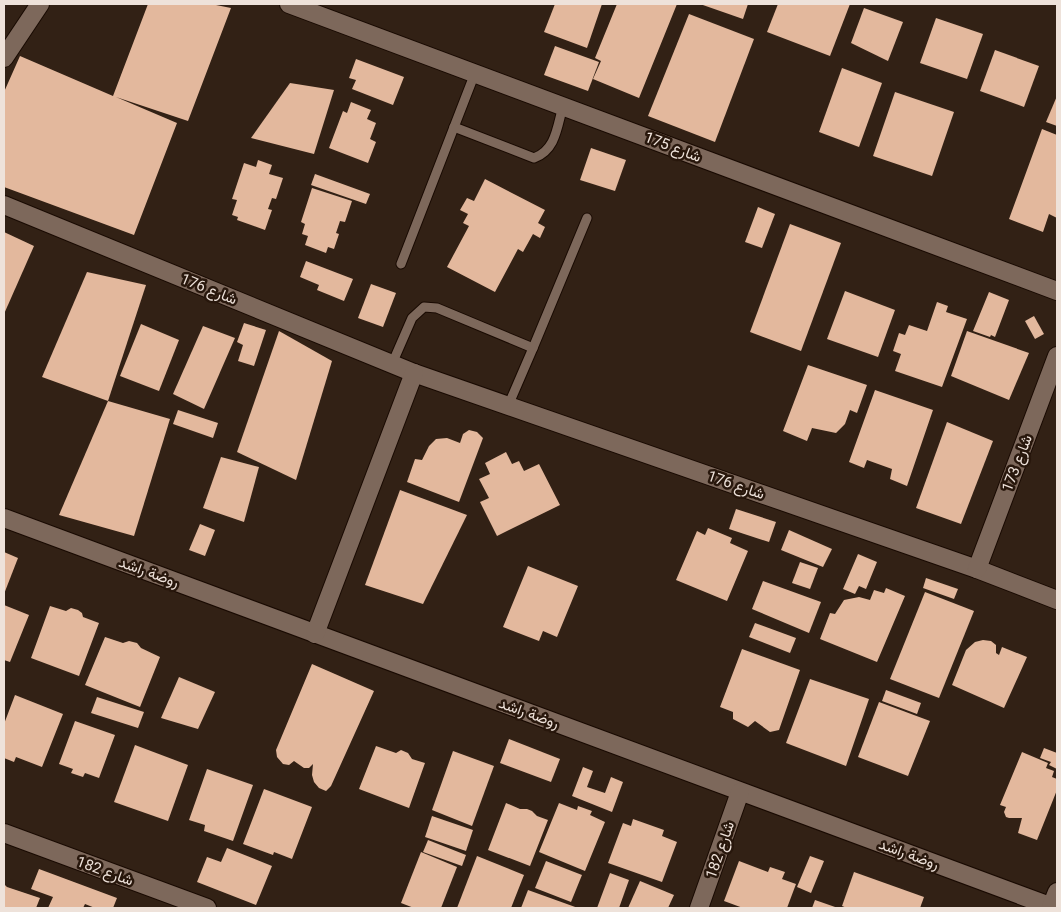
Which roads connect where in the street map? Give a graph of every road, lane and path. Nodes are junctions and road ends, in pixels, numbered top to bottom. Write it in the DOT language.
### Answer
graph roads {
  1 [pos="40,4"];
  2 [pos="289,4"];
  3 [pos="4,58"];
  4 [pos="475,73"];
  5 [pos="563,106"];
  6 [pos="454,126"];
  7 [pos="4,205"];
  8 [pos="586,218"];
  9 [pos="402,264"];
  10 [pos="1057,291"];
  11 [pos="533,348"];
  12 [pos="1057,356"];
  13 [pos="392,364"];
  14 [pos="414,373"];
  15 [pos="508,406"];
  16 [pos="4,518"];
  17 [pos="977,570"];
  18 [pos="1057,600"];
  19 [pos="314,634"];
  20 [pos="740,792"];
  21 [pos="4,833"];
  22 [pos="1054,902"];
  23 [pos="207,908"];
  24 [pos="699,908"];
  1 -- 3 [label="street"];
  2 -- 4 [label="street, شارع 175"];
  4 -- 5 [label="street, شارع 175"];
  4 -- 6 [label="lane"];
  5 -- 6 [label="lane"];
  5 -- 10 [label="street, شارع 175"];
  6 -- 9 [label="lane"];
  7 -- 13 [label="street, شارع 176"];
  8 -- 11 [label="lane"];
  11 -- 13 [label="lane"];
  11 -- 15 [label="lane"];
  12 -- 17 [label="street, شارع 173"];
  13 -- 14 [label="street, شارع 176"];
  14 -- 15 [label="street, شارع 176"];
  14 -- 19 [label="street"];
  15 -- 17 [label="street, شارع 176"];
  16 -- 19 [label="street, روضة راشد"];
  17 -- 18 [label="street, شارع 176"];
  19 -- 20 [label="street, روضة راشد"];
  20 -- 22 [label="street, روضة راشد"];
  20 -- 24 [label="street, شارع 182"];
  21 -- 23 [label="street, شارع 182"];
}
